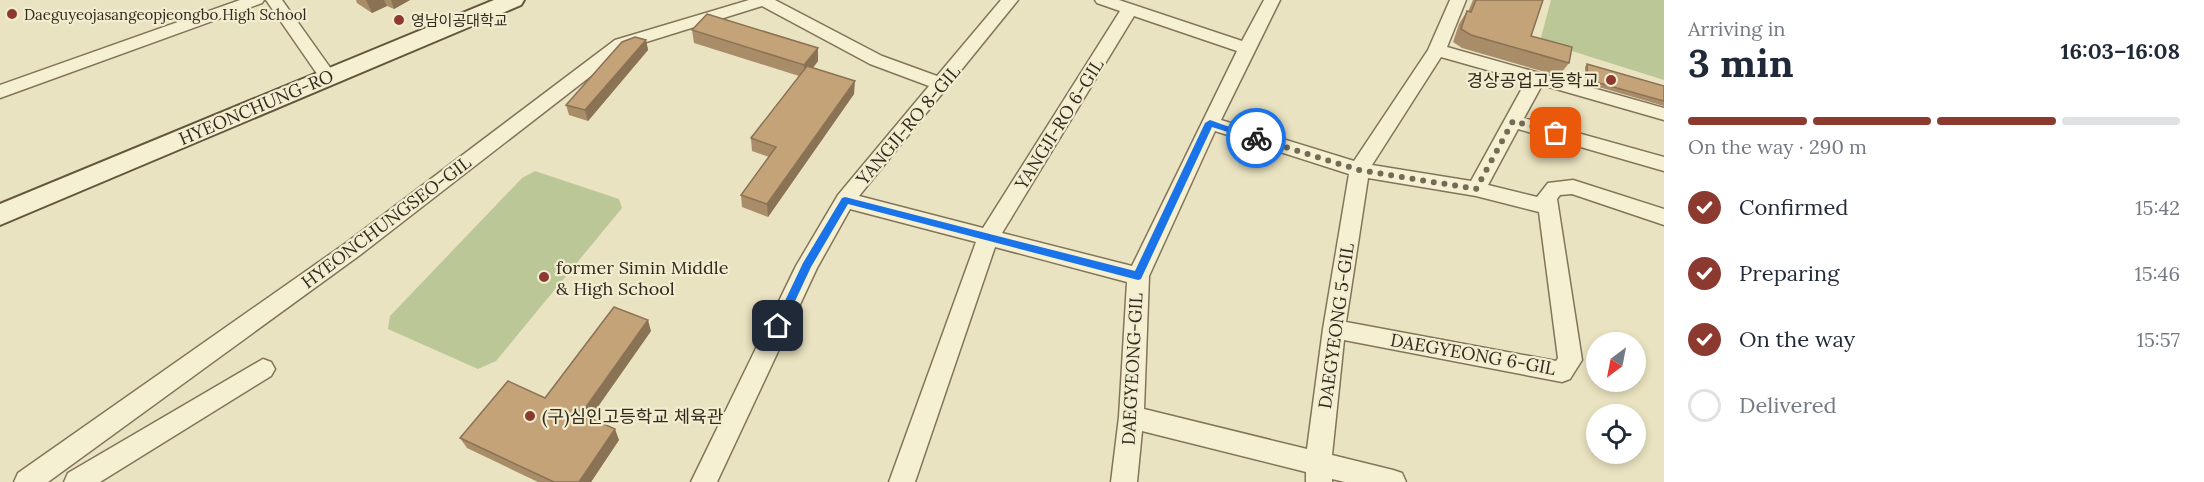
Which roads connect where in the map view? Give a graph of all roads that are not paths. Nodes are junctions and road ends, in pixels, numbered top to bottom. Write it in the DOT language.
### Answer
graph roads {
  1 [pos="256,0"];
  2 [pos="274,0"];
  3 [pos="513,0"];
  4 [pos="765,0"];
  5 [pos="1010,0"];
  6 [pos="1103,0"];
  7 [pos="1272,0"];
  8 [pos="1458,0"];
  9 [pos="1130,9"];
  10 [pos="1247,48"];
  11 [pos="1437,50"];
  12 [pos="328,76"];
  13 [pos="1536,79"];
  14 [pos="941,84"];
  15 [pos="0,92"];
  16 [pos="1664,114"];
  17 [pos="1513,121"];
  18 [pos="1210,123"];
  19 [pos="1664,164"];
  20 [pos="1359,170"];
  21 [pos="1476,189"];
  22 [pos="845,200"];
  23 [pos="1549,207"];
  24 [pos="0,215"];
  25 [pos="1664,217"];
  26 [pos="988,238"];
  27 [pos="1138,276"];
  28 [pos="1334,329"];
  29 [pos="263,369"];
  30 [pos="1131,417"];
  31 [pos="1319,472"];
  32 [pos="27,482"];
  33 [pos="77,482"];
  34 [pos="704,482"];
  35 [pos="902,482"];
  36 [pos="1124,482"];
  37 [pos="1393,482"];
  1 -- 15 [label="street"];
  2 -- 12 [label="street"];
  3 -- 12 [label="main road, HYEONCHUNG-RO"];
  4 -- 14 [label="street, HYEONCHUNGSEO-GIL"];
  4 -- 32 [label="street, HYEONCHUNGSEO-GIL"];
  5 -- 14 [label="street, YANGJI-RO 8-GIL"];
  6 -- 9 [label="street"];
  7 -- 10 [label="street, DAEGYEONG-GIL"];
  8 -- 11 [label="street, DAEGYEONG 5-GIL"];
  9 -- 10 [label="street"];
  9 -- 26 [label="street, YANGJI-RO 6-GIL"];
  10 -- 18 [label="street, DAEGYEONG-GIL"];
  11 -- 13 [label="street"];
  11 -- 20 [label="street, DAEGYEONG 5-GIL"];
  12 -- 24 [label="main road, HYEONCHUNG-RO"];
  13 -- 16 [label="street"];
  13 -- 17 [label="street"];
  14 -- 22 [label="street, YANGJI-RO 8-GIL"];
  17 -- 19 [label="street"];
  17 -- 21 [label="street"];
  18 -- 20 [label="street"];
  18 -- 27 [label="street, DAEGYEONG-GIL"];
  20 -- 21 [label="street"];
  20 -- 28 [label="street, DAEGYEONG 5-GIL"];
  21 -- 23 [label="street"];
  22 -- 26 [label="street"];
  22 -- 34 [label="street, YANGJI-RO 8-GIL"];
  23 -- 25 [label="street"];
  23 -- 28 [label="street, DAEGYEONG 6-GIL"];
  26 -- 27 [label="street"];
  26 -- 35 [label="street, YANGJI-RO 6-GIL"];
  27 -- 30 [label="street, DAEGYEONG-GIL"];
  28 -- 31 [label="street, DAEGYEONG 5-GIL"];
  29 -- 33 [label="street"];
  30 -- 31 [label="street"];
  30 -- 36 [label="street, DAEGYEONG-GIL"];
  31 -- 37 [label="street"];
}
